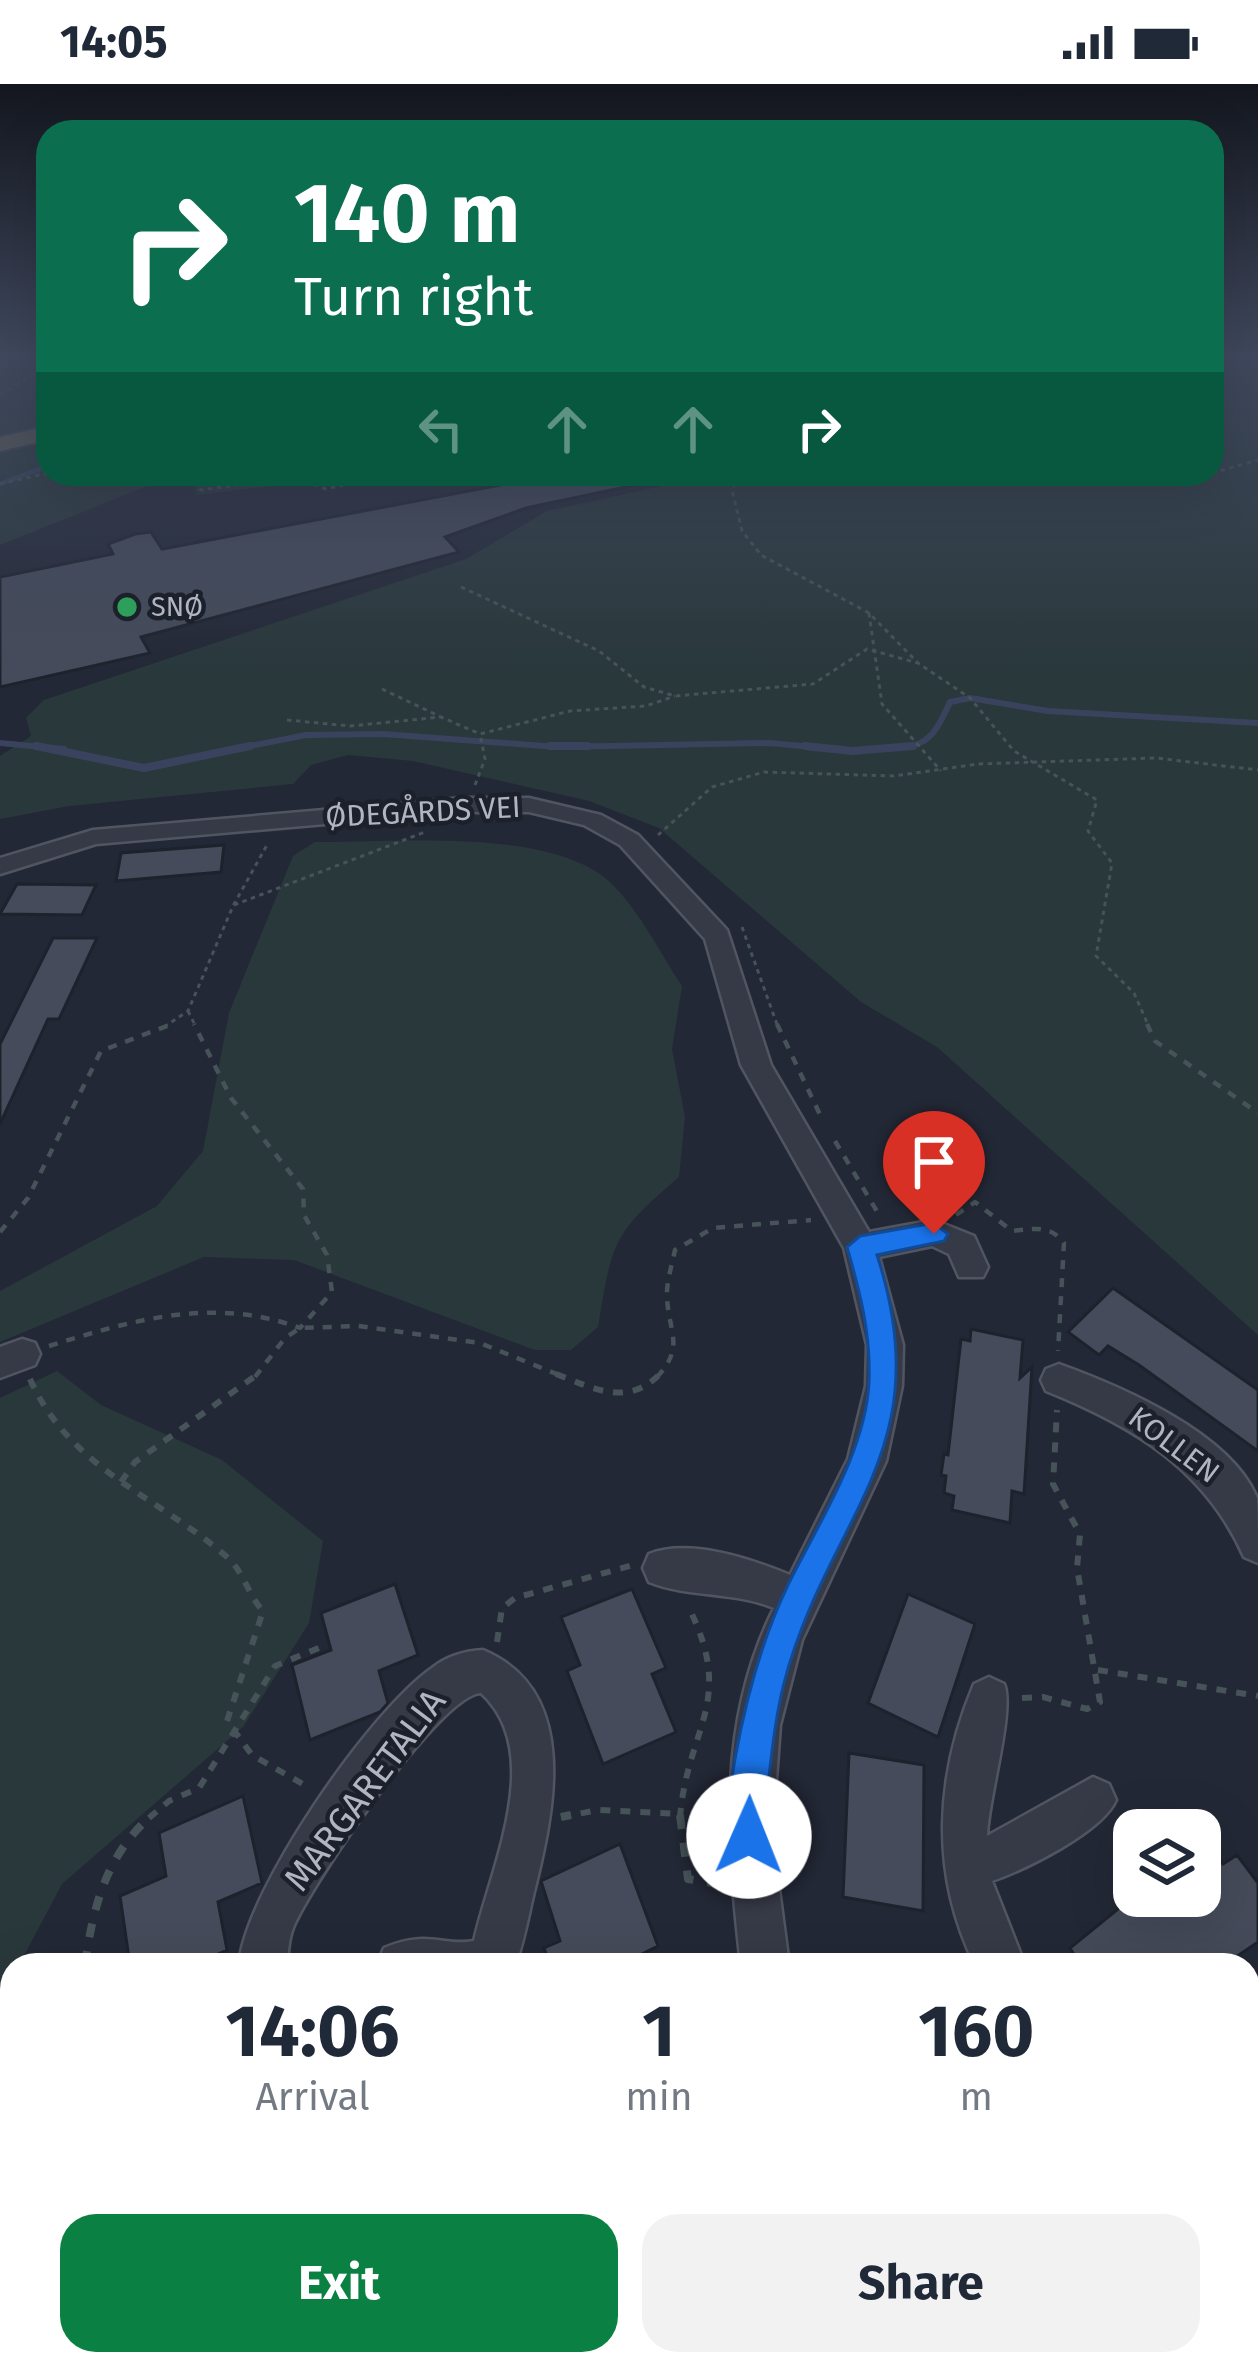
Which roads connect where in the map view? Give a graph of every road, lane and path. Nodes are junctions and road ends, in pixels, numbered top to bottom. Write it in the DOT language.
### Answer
graph roads {
  1 [pos="1255,461"];
  2 [pos="1224,470"];
  3 [pos="36,476"];
  4 [pos="4,485"];
  5 [pos="196,486"];
  6 [pos="226,486"];
  7 [pos="734,486"];
  8 [pos="461,587"];
  9 [pos="869,613"];
  10 [pos="867,649"];
  11 [pos="918,663"];
  12 [pos="382,689"];
  13 [pos="675,696"];
  14 [pos="441,717"];
  15 [pos="287,720"];
  16 [pos="480,734"];
  17 [pos="1032,763"];
  18 [pos="941,771"];
  19 [pos="1258,772"];
  20 [pos="474,795"];
  21 [pos="654,834"];
  22 [pos="276,837"];
  23 [pos="0,866"];
  24 [pos="233,906"];
  25 [pos="735,917"];
  26 [pos="188,1011"];
  27 [pos="1258,1113"];
  28 [pos="842,1215"];
  29 [pos="0,1232"];
  30 [pos="877,1233"];
  31 [pos="945,1236"];
  32 [pos="971,1267"];
  33 [pos="300,1328"];
  34 [pos="11,1359"];
  35 [pos="1059,1381"];
  36 [pos="121,1482"];
  37 [pos="1258,1544"];
  38 [pos="660,1578"];
  39 [pos="799,1599"];
  40 [pos="321,1647"];
  41 [pos="1098,1670"];
  42 [pos="496,1675"];
  43 [pos="1258,1696"];
  44 [pos="989,1699"];
  45 [pos="238,1732"];
  46 [pos="284,1769"];
  47 [pos="1093,1800"];
  48 [pos="598,1810"];
  49 [pos="680,1814"];
  50 [pos="965,1868"];
  51 [pos="753,1888"];
  52 [pos="86,1953"];
  53 [pos="264,1953"];
  54 [pos="495,1953"];
  55 [pos="762,1953"];
  56 [pos="994,1953"];
  1 -- 2 [label="path"];
  3 -- 4 [label="path"];
  5 -- 6 [label="path"];
  7 -- 9 [label="path"];
  8 -- 13 [label="path"];
  9 -- 10 [label="path"];
  9 -- 11 [label="path"];
  10 -- 11 [label="path"];
  10 -- 13 [label="path"];
  10 -- 18 [label="path"];
  11 -- 17 [label="path"];
  12 -- 14 [label="path"];
  13 -- 16 [label="path"];
  14 -- 15 [label="path"];
  14 -- 16 [label="path"];
  16 -- 20 [label="path"];
  17 -- 18 [label="path"];
  17 -- 19 [label="path"];
  17 -- 27 [label="path"];
  18 -- 21 [label="path"];
  20 -- 23 [label="street, ØDEGÅRDS VEI"];
  20 -- 24 [label="path"];
  20 -- 28 [label="street, ØDEGÅRDS VEI"];
  22 -- 24 [label="path"];
  24 -- 26 [label="path"];
  25 -- 30 [label="path"];
  26 -- 29 [label="path"];
  26 -- 33 [label="path"];
  28 -- 30 [label="street, ØDEGÅRDS VEI"];
  28 -- 30 [label="path"];
  28 -- 33 [label="path"];
  30 -- 31 [label="street"];
  30 -- 39 [label="street, ØDEGÅRDS VEI"];
  31 -- 32 [label="street"];
  31 -- 35 [label="path"];
  33 -- 34 [label="path"];
  33 -- 36 [label="path"];
  34 -- 36 [label="path"];
  35 -- 37 [label="street, KOLLEN"];
  35 -- 41 [label="path"];
  36 -- 45 [label="path"];
  38 -- 39 [label="street"];
  38 -- 42 [label="path"];
  38 -- 49 [label="path"];
  39 -- 51 [label="street, ØDEGÅRDS VEI"];
  40 -- 45 [label="path"];
  41 -- 43 [label="path"];
  41 -- 44 [label="path"];
  42 -- 53 [label="street, MARGARETALIA"];
  42 -- 54 [label="street"];
  44 -- 50 [label="street"];
  45 -- 46 [label="path"];
  45 -- 52 [label="path"];
  47 -- 50 [label="street"];
  48 -- 49 [label="path"];
  49 -- 51 [label="path"];
  50 -- 56 [label="street"];
  51 -- 55 [label="street, ØDEGÅRDS VEI"];
}
